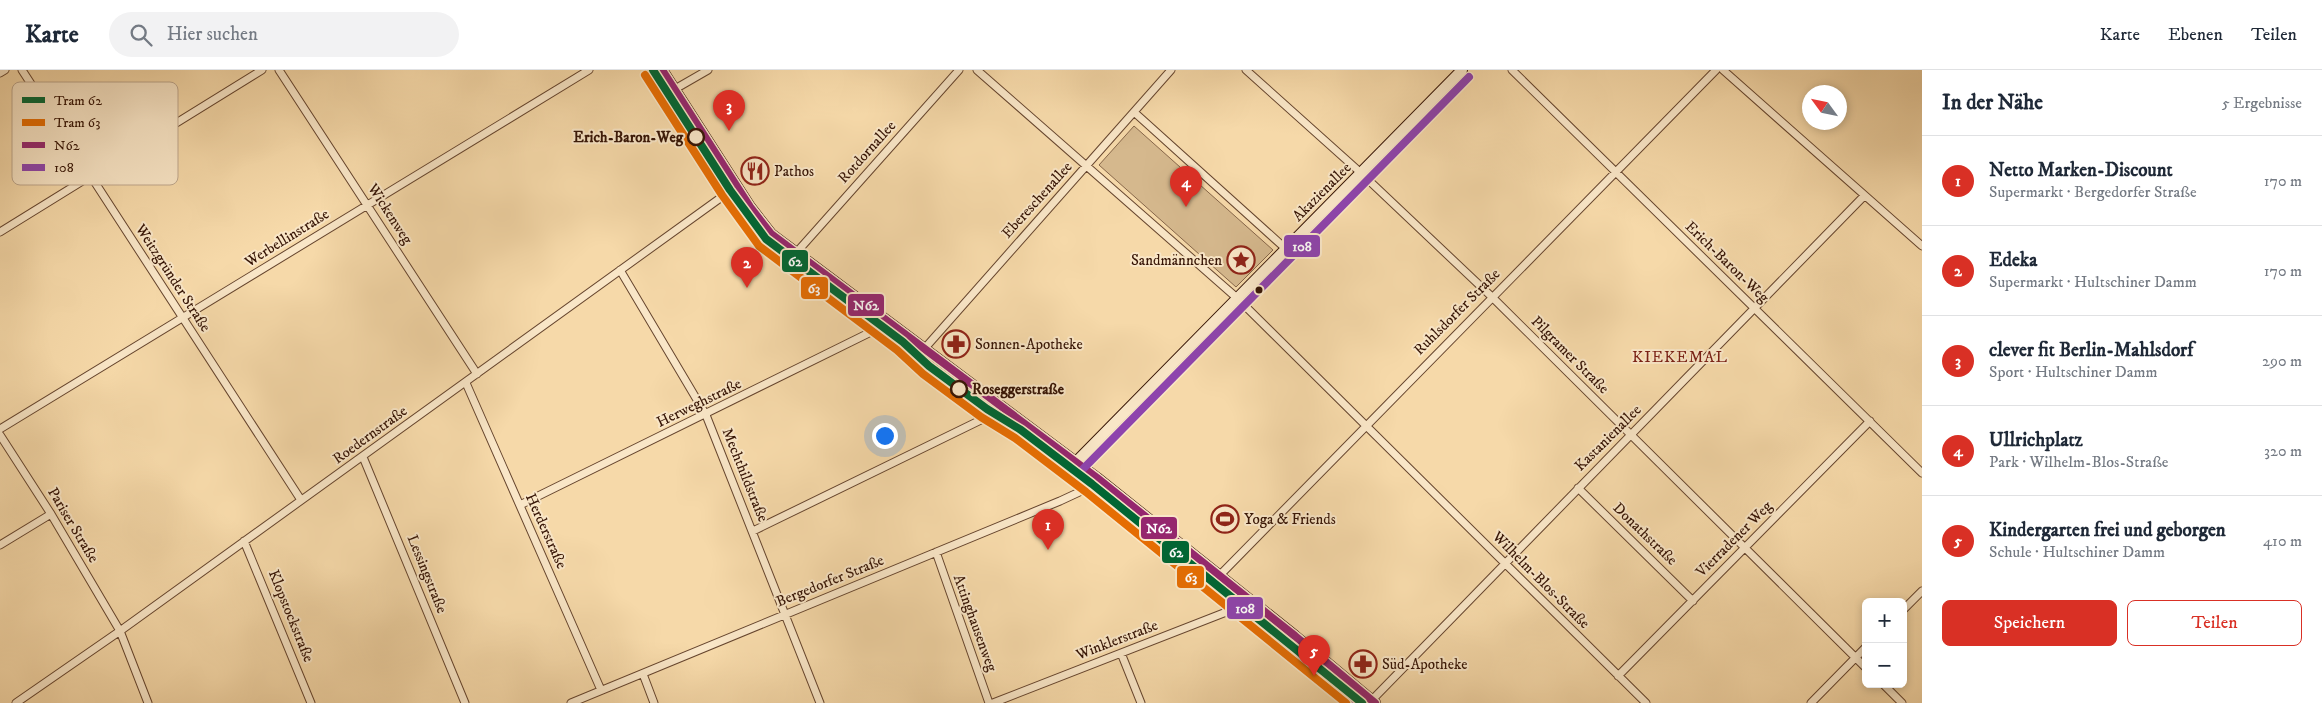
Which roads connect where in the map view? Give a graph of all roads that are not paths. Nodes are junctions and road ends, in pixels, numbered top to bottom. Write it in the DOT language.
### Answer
graph roads {
  1 [pos="5,70"];
  2 [pos="22,70"];
  3 [pos="262,70"];
  4 [pos="279,70"];
  5 [pos="589,70"];
  6 [pos="662,70"];
  7 [pos="708,70"];
  8 [pos="959,70"];
  9 [pos="977,70"];
  10 [pos="1171,70"];
  11 [pos="1246,70"];
  12 [pos="1462,70"];
  13 [pos="1512,70"];
  14 [pos="1716,70"];
  15 [pos="1723,70"];
  16 [pos="0,73"];
  17 [pos="30,82"];
  18 [pos="675,89"];
  19 [pos="1134,112"];
  20 [pos="178,122"];
  21 [pos="1086,166"];
  22 [pos="1616,172"];
  23 [pos="1361,173"];
  24 [pos="76,185"];
  25 [pos="96,185"];
  26 [pos="737,186"];
  27 [pos="1864,196"];
  28 [pos="368,205"];
  29 [pos="0,232"];
  30 [pos="1922,246"];
  31 [pos="1286,249"];
  32 [pos="796,253"];
  33 [pos="620,270"];
  34 [pos="1492,297"];
  35 [pos="1237,298"];
  36 [pos="1756,309"];
  37 [pos="183,318"];
  38 [pos="886,319"];
  39 [pos="925,348"];
  40 [pos="477,374"];
  41 [pos="466,383"];
  42 [pos="1001,405"];
  43 [pos="706,416"];
  44 [pos="1870,420"];
  45 [pos="1365,426"];
  46 [pos="0,429"];
  47 [pos="1630,434"];
  48 [pos="0,435"];
  49 [pos="363,457"];
  50 [pos="1076,462"];
  51 [pos="1921,470"];
  52 [pos="1097,478"];
  53 [pos="1578,488"];
  54 [pos="302,500"];
  55 [pos="520,505"];
  56 [pos="51,514"];
  57 [pos="753,531"];
  58 [pos="244,541"];
  59 [pos="0,545"];
  60 [pos="1745,547"];
  61 [pos="936,552"];
  62 [pos="1504,563"];
  63 [pos="1220,575"];
  64 [pos="1922,590"];
  65 [pos="1247,597"];
  66 [pos="1693,600"];
  67 [pos="1907,606"];
  68 [pos="785,615"];
  69 [pos="120,631"];
  70 [pos="1862,652"];
  71 [pos="1121,653"];
  72 [pos="1855,658"];
  73 [pos="1862,664"];
  74 [pos="643,674"];
  75 [pos="1618,676"];
  76 [pos="1887,688"];
  77 [pos="601,690"];
  78 [pos="1373,702"];
  79 [pos="16,703"];
  80 [pos="148,703"];
  81 [pos="311,703"];
  82 [pos="465,703"];
  83 [pos="570,703"];
  84 [pos="654,703"];
  85 [pos="820,703"];
  86 [pos="991,703"];
  87 [pos="1141,703"];
  88 [pos="1646,703"];
  89 [pos="1812,703"];
  90 [pos="1902,703"];
  1 -- 16 [label="street"];
  2 -- 17 [label="street, Weitzgründer Straße"];
  3 -- 20 [label="street"];
  4 -- 28 [label="street, Wickenweg"];
  5 -- 28 [label="street, Werbellinstraße"];
  6 -- 18 [label="main road"];
  7 -- 18 [label="street"];
  8 -- 32 [label="street, Rotdornallee"];
  9 -- 21 [label="street, Wilhelm-Blos-Straße"];
  10 -- 19 [label="street, Ebereschenallee"];
  11 -- 23 [label="street, Pilgramer Straße"];
  12 -- 23 [label="main road, Akazienallee"];
  13 -- 22 [label="street, Erich-Baron-Weg"];
  14 -- 22 [label="street, Ruhlsdorfer Straße"];
  15 -- 27 [label="street"];
  18 -- 26 [label="main road"];
  19 -- 21 [label="street, Ebereschenallee"];
  19 -- 31 [label="street"];
  21 -- 35 [label="street, Wilhelm-Blos-Straße"];
  21 -- 39 [label="street, Ebereschenallee"];
  22 -- 34 [label="street, Ruhlsdorfer Straße"];
  22 -- 36 [label="street, Erich-Baron-Weg"];
  23 -- 31 [label="main road, Akazienallee"];
  23 -- 34 [label="street, Pilgramer Straße"];
  24 -- 29 [label="street"];
  25 -- 37 [label="street, Weitzgründer Straße"];
  26 -- 32 [label="main road"];
  26 -- 33 [label="street, Roedernstraße"];
  27 -- 30 [label="street"];
  27 -- 36 [label="street, Kastanienallee"];
  28 -- 37 [label="street, Werbellinstraße"];
  28 -- 40 [label="street, Wickenweg"];
  31 -- 35 [label="main road, Akazienallee"];
  32 -- 38 [label="main road"];
  33 -- 40 [label="street, Roedernstraße"];
  33 -- 43 [label="street, Mechthildstraße"];
  34 -- 45 [label="street, Ruhlsdorfer Straße"];
  34 -- 47 [label="street, Pilgramer Straße"];
  35 -- 45 [label="street, Wilhelm-Blos-Straße"];
  35 -- 50 [label="main road, Akazienallee"];
  36 -- 44 [label="street, Erich-Baron-Weg"];
  36 -- 47 [label="street, Kastanienallee"];
  37 -- 46 [label="street, Werbellinstraße"];
  37 -- 54 [label="street, Weitzgründer Straße"];
  38 -- 39 [label="main road"];
  38 -- 43 [label="street, Herweghstraße"];
  39 -- 42 [label="main road"];
  40 -- 41 [label="street, Roedernstraße"];
  41 -- 49 [label="street, Roedernstraße"];
  41 -- 55 [label="street, Herderstraße"];
  42 -- 50 [label="main road"];
  42 -- 57 [label="street"];
  43 -- 55 [label="street, Herweghstraße"];
  43 -- 57 [label="street, Mechthildstraße"];
  44 -- 51 [label="street, Erich-Baron-Weg"];
  44 -- 60 [label="street, Vierradener Weg"];
  45 -- 62 [label="street, Wilhelm-Blos-Straße"];
  45 -- 63 [label="street, Ruhlsdorfer Straße"];
  47 -- 53 [label="street, Kastanienallee"];
  47 -- 60 [label="street, Pilgramer Straße"];
  48 -- 56 [label="street, Pariser Straße"];
  49 -- 54 [label="street, Roedernstraße"];
  49 -- 82 [label="street, Lessingstraße"];
  50 -- 52 [label="main road"];
  52 -- 61 [label="street, Bergedorfer Straße"];
  52 -- 63 [label="main road"];
  53 -- 62 [label="street, Kastanienallee"];
  53 -- 66 [label="street, Donathstraße"];
  54 -- 58 [label="street, Roedernstraße"];
  55 -- 77 [label="street, Herderstraße"];
  56 -- 59 [label="street"];
  56 -- 69 [label="street, Pariser Straße"];
  57 -- 68 [label="street, Mechthildstraße"];
  58 -- 69 [label="street, Roedernstraße"];
  58 -- 81 [label="street, Klopstockstraße"];
  60 -- 66 [label="street, Vierradener Weg"];
  60 -- 72 [label="street, Pilgramer Straße"];
  61 -- 68 [label="street, Bergedorfer Straße"];
  61 -- 86 [label="street, Attinghausenweg"];
  62 -- 75 [label="street, Wilhelm-Blos-Straße"];
  62 -- 78 [label="street, Kastanienallee"];
  63 -- 65 [label="main road"];
  64 -- 67 [label="street"];
  65 -- 71 [label="street, Winklerstraße"];
  65 -- 78 [label="main road"];
  66 -- 75 [label="street, Vierradener Weg"];
  68 -- 74 [label="street, Bergedorfer Straße"];
  68 -- 85 [label="street, Mechthildstraße"];
  69 -- 79 [label="street, Roedernstraße"];
  69 -- 80 [label="street, Pariser Straße"];
  70 -- 72 [label="street"];
  71 -- 86 [label="street, Winklerstraße"];
  71 -- 87 [label="street"];
  72 -- 73 [label="street, Pilgramer Straße"];
  72 -- 89 [label="street"];
  74 -- 77 [label="street, Bergedorfer Straße"];
  74 -- 84 [label="street"];
  75 -- 88 [label="street, Wilhelm-Blos-Straße"];
  76 -- 90 [label="street"];
  77 -- 83 [label="street, Bergedorfer Straße"];
}
